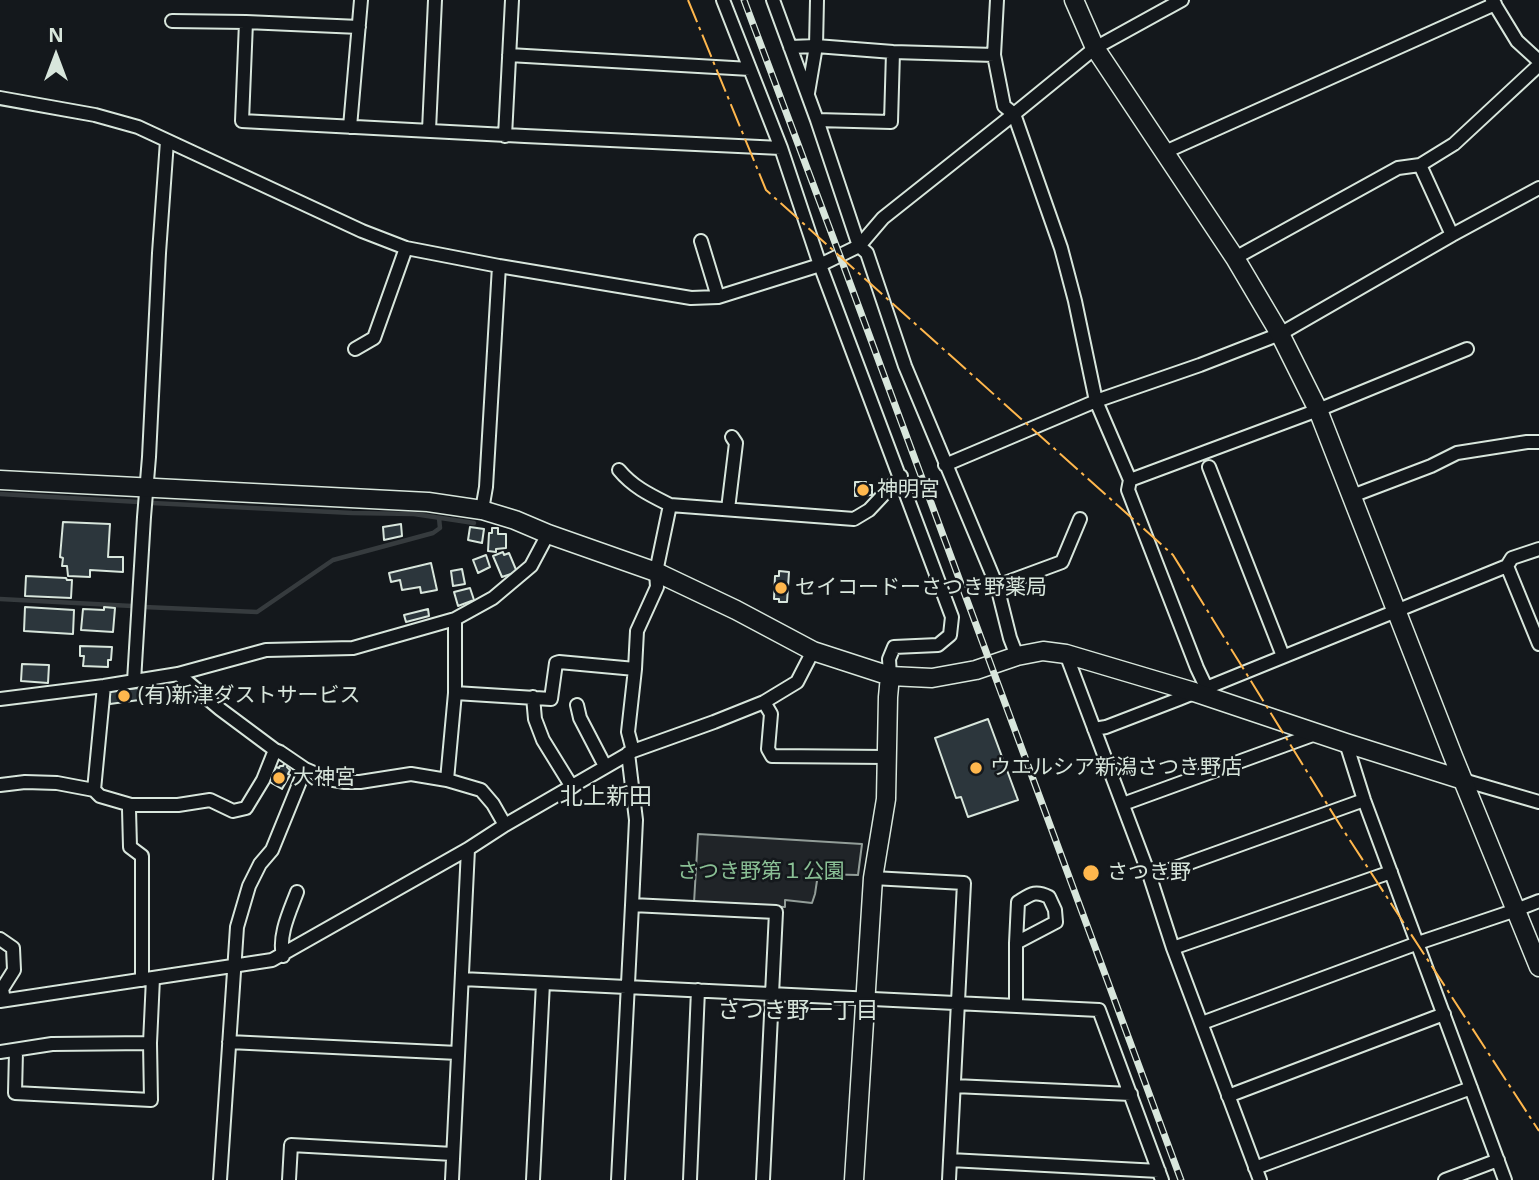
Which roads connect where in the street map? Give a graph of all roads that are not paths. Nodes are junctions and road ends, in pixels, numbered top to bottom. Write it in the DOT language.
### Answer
graph roads {
  1 [pos="361,0"];
  2 [pos="435,0"];
  3 [pos="512,0"];
  4 [pos="723,0"];
  5 [pos="773,0"];
  6 [pos="817,0"];
  7 [pos="997,0"];
  8 [pos="1074,0"];
  9 [pos="1182,0"];
  10 [pos="1494,2"];
  11 [pos="172,21"];
  12 [pos="246,22"];
  13 [pos="359,27"];
  14 [pos="816,46"];
  15 [pos="790,47"];
  16 [pos="1095,48"];
  17 [pos="893,52"];
  18 [pos="509,55"];
  19 [pos="994,55"];
  20 [pos="1539,63"];
  21 [pos="750,69"];
  22 [pos="808,96"];
  23 [pos="0,98"];
  24 [pos="1014,114"];
  25 [pos="817,120"];
  26 [pos="350,127"];
  27 [pos="429,130"];
  28 [pos="505,136"];
  29 [pos="167,141"];
  30 [pos="781,148"];
  31 [pos="1165,152"];
  32 [pos="1420,165"];
  33 [pos="1539,188"];
  34 [pos="1452,235"];
  35 [pos="701,241"];
  36 [pos="859,246"];
  37 [pos="406,248"];
  38 [pos="1236,258"];
  39 [pos="820,265"];
  40 [pos="499,266"];
  41 [pos="718,297"];
  42 [pos="1280,334"];
  43 [pos="355,349"];
  44 [pos="1467,349"];
  45 [pos="1096,401"];
  46 [pos="1318,410"];
  47 [pos="732,437"];
  48 [pos="1539,442"];
  49 [pos="945,465"];
  50 [pos="1209,467"];
  51 [pos="619,470"];
  52 [pos="901,476"];
  53 [pos="0,480"];
  54 [pos="1130,480"];
  55 [pos="147,488"];
  56 [pos="1352,496"];
  57 [pos="670,505"];
  58 [pos="728,509"];
  59 [pos="482,510"];
  60 [pos="1080,519"];
  61 [pos="548,534"];
  62 [pos="1539,550"];
  63 [pos="1507,566"];
  64 [pos="656,572"];
  65 [pos="997,586"];
  66 [pos="1396,610"];
  67 [pos="455,619"];
  68 [pos="1539,644"];
  69 [pos="813,651"];
  70 [pos="1066,654"];
  71 [pos="1017,656"];
  72 [pos="1283,656"];
  73 [pos="635,669"];
  74 [pos="178,674"];
  75 [pos="890,676"];
  76 [pos="134,681"];
  77 [pos="104,686"];
  78 [pos="1200,690"];
  79 [pos="455,693"];
  80 [pos="533,697"];
  81 [pos="0,699"];
  82 [pos="764,702"];
  83 [pos="577,705"];
  84 [pos="1094,729"];
  85 [pos="1318,733"];
  86 [pos="1346,743"];
  87 [pos="275,750"];
  88 [pos="631,752"];
  89 [pos="886,757"];
  90 [pos="605,766"];
  91 [pos="305,769"];
  92 [pos="447,780"];
  93 [pos="1464,780"];
  94 [pos="0,785"];
  95 [pos="572,787"];
  96 [pos="94,790"];
  97 [pos="1364,800"];
  98 [pos="1539,802"];
  99 [pos="1123,804"];
  100 [pos="131,805"];
  101 [pos="505,824"];
  102 [pos="468,849"];
  103 [pos="1391,872"];
  104 [pos="1150,877"];
  105 [pos="873,878"];
  106 [pos="297,892"];
  107 [pos="1539,901"];
  108 [pos="632,905"];
  109 [pos="1517,910"];
  110 [pos="0,939"];
  111 [pos="1016,943"];
  112 [pos="1418,943"];
  113 [pos="1173,948"];
  114 [pos="283,956"];
  115 [pos="235,965"];
  116 [pos="1539,967"];
  117 [pos="148,979"];
  118 [pos="462,979"];
  119 [pos="543,983"];
  120 [pos="628,987"];
  121 [pos="698,990"];
  122 [pos="772,994"];
  123 [pos="865,999"];
  124 [pos="2,1001"];
  125 [pos="958,1003"];
  126 [pos="1016,1006"];
  127 [pos="1444,1014"];
  128 [pos="1202,1023"];
  129 [pos="229,1042"];
  130 [pos="150,1043"];
  131 [pos="16,1051"];
  132 [pos="0,1052"];
  133 [pos="458,1053"];
  134 [pos="954,1086"];
  135 [pos="1471,1088"];
  136 [pos="1130,1094"];
  137 [pos="1228,1096"];
  138 [pos="453,1154"];
  139 [pos="950,1160"];
  140 [pos="1498,1160"];
  141 [pos="1258,1174"];
  142 [pos="1160,1175"];
  143 [pos="219,1180"];
  144 [pos="289,1180"];
  145 [pos="452,1180"];
  146 [pos="533,1180"];
  147 [pos="618,1180"];
  148 [pos="690,1180"];
  149 [pos="763,1180"];
  150 [pos="854,1180"];
  151 [pos="949,1180"];
  152 [pos="1446,1180"];
  153 [pos="1505,1180"];
  1 -- 13 [label="street"];
  2 -- 27 [label="street"];
  3 -- 18 [label="street"];
  4 -- 21 [label="street"];
  5 -- 15 [label="street"];
  6 -- 14 [label="street"];
  7 -- 19 [label="street"];
  8 -- 16 [label="street"];
  9 -- 16 [label="street"];
  10 -- 20 [label="street"];
  10 -- 31 [label="street"];
  11 -- 12 [label="street"];
  12 -- 13 [label="street"];
  12 -- 26 [label="street"];
  13 -- 26 [label="street"];
  14 -- 15 [label="street"];
  14 -- 17 [label="street"];
  14 -- 22 [label="street"];
  15 -- 22 [label="street"];
  16 -- 24 [label="street"];
  16 -- 31 [label="street"];
  17 -- 19 [label="street"];
  17 -- 25 [label="street"];
  18 -- 21 [label="street"];
  18 -- 28 [label="street"];
  19 -- 24 [label="street"];
  20 -- 32 [label="street"];
  21 -- 30 [label="street"];
  22 -- 25 [label="street"];
  23 -- 29 [label="street"];
  24 -- 36 [label="street"];
  24 -- 45 [label="street"];
  25 -- 36 [label="street"];
  26 -- 27 [label="street"];
  27 -- 28 [label="street"];
  28 -- 30 [label="street"];
  29 -- 37 [label="street"];
  29 -- 55 [label="street"];
  30 -- 39 [label="street"];
  31 -- 38 [label="street"];
  32 -- 34 [label="street"];
  32 -- 38 [label="street"];
  33 -- 34 [label="street"];
  34 -- 42 [label="street"];
  35 -- 41 [label="street"];
  36 -- 39 [label="street"];
  36 -- 49 [label="street"];
  37 -- 40 [label="street"];
  37 -- 43 [label="street"];
  38 -- 42 [label="street"];
  39 -- 41 [label="street"];
  39 -- 52 [label="street"];
  40 -- 41 [label="street"];
  40 -- 59 [label="street"];
  42 -- 45 [label="street"];
  42 -- 46 [label="street"];
  44 -- 46 [label="street"];
  45 -- 49 [label="street"];
  45 -- 54 [label="street"];
  46 -- 54 [label="street"];
  46 -- 56 [label="street"];
  47 -- 58 [label="street"];
  48 -- 56 [label="street"];
  49 -- 65 [label="street"];
  50 -- 72 [label="street"];
  51 -- 57 [label="street"];
  52 -- 58 [label="street"];
  52 -- 75 [label="street"];
  53 -- 55 [label="street"];
  54 -- 78 [label="street"];
  55 -- 59 [label="street"];
  55 -- 76 [label="street"];
  56 -- 66 [label="street"];
  57 -- 58 [label="street"];
  57 -- 64 [label="street"];
  59 -- 61 [label="street"];
  60 -- 65 [label="street"];
  61 -- 64 [label="street"];
  61 -- 67 [label="street"];
  62 -- 63 [label="street"];
  63 -- 66 [label="street"];
  63 -- 68 [label="street"];
  64 -- 69 [label="street"];
  64 -- 73 [label="street"];
  65 -- 71 [label="street"];
  66 -- 72 [label="street"];
  66 -- 93 [label="street"];
  67 -- 74 [label="street"];
  67 -- 79 [label="street"];
  69 -- 75 [label="street"];
  69 -- 82 [label="street"];
  70 -- 71 [label="street"];
  70 -- 78 [label="street"];
  70 -- 84 [label="street"];
  71 -- 75 [label="street"];
  72 -- 78 [label="street"];
  73 -- 80 [label="street"];
  73 -- 88 [label="street"];
  74 -- 76 [label="street"];
  74 -- 87 [label="street"];
  75 -- 89 [label="street"];
  76 -- 77 [label="street"];
  77 -- 81 [label="street"];
  77 -- 96 [label="street"];
  78 -- 84 [label="street"];
  78 -- 85 [label="street"];
  79 -- 80 [label="street"];
  79 -- 92 [label="street"];
  80 -- 95 [label="street"];
  82 -- 88 [label="street"];
  82 -- 89 [label="street"];
  83 -- 90 [label="street"];
  84 -- 99 [label="street"];
  85 -- 86 [label="street"];
  85 -- 99 [label="street"];
  86 -- 93 [label="street"];
  86 -- 97 [label="street"];
  87 -- 91 [label="street"];
  87 -- 100 [label="street"];
  88 -- 90 [label="street"];
  88 -- 108 [label="street"];
  89 -- 105 [label="street"];
  90 -- 95 [label="street"];
  91 -- 92 [label="street"];
  91 -- 115 [label="street"];
  92 -- 101 [label="street"];
  93 -- 98 [label="street"];
  93 -- 109 [label="street"];
  94 -- 96 [label="street"];
  95 -- 101 [label="street"];
  96 -- 100 [label="street"];
  97 -- 103 [label="street"];
  97 -- 104 [label="street"];
  99 -- 104 [label="street"];
  100 -- 117 [label="street"];
  101 -- 102 [label="street"];
  102 -- 114 [label="street"];
  102 -- 118 [label="street"];
  103 -- 112 [label="street"];
  103 -- 113 [label="street"];
  104 -- 113 [label="street"];
  105 -- 123 [label="street"];
  105 -- 125 [label="street"];
  106 -- 114 [label="street"];
  107 -- 109 [label="street"];
  108 -- 120 [label="street"];
  108 -- 122 [label="street"];
  109 -- 112 [label="street"];
  109 -- 116 [label="street"];
  110 -- 124 [label="street"];
  111 -- 126 [label="street"];
  112 -- 127 [label="street"];
  112 -- 128 [label="street"];
  113 -- 128 [label="street"];
  114 -- 115 [label="street"];
  115 -- 117 [label="street"];
  115 -- 129 [label="street"];
  117 -- 124 [label="street"];
  117 -- 130 [label="street"];
  118 -- 119 [label="street"];
  118 -- 133 [label="street"];
  119 -- 120 [label="street"];
  119 -- 146 [label="street"];
  120 -- 121 [label="street"];
  120 -- 147 [label="street"];
  121 -- 122 [label="street"];
  121 -- 148 [label="street"];
  122 -- 123 [label="street"];
  122 -- 149 [label="street"];
  123 -- 125 [label="street"];
  123 -- 150 [label="street"];
  125 -- 126 [label="street"];
  125 -- 134 [label="street"];
  126 -- 136 [label="street"];
  127 -- 135 [label="street"];
  127 -- 137 [label="street"];
  128 -- 137 [label="street"];
  129 -- 133 [label="street"];
  129 -- 143 [label="street"];
  130 -- 131 [label="street"];
  130 -- 131 [label="street"];
  131 -- 132 [label="street"];
  133 -- 138 [label="street"];
  134 -- 136 [label="street"];
  134 -- 139 [label="street"];
  135 -- 140 [label="street"];
  135 -- 141 [label="street"];
  136 -- 142 [label="street"];
  137 -- 141 [label="street"];
  138 -- 144 [label="street"];
  138 -- 145 [label="street"];
  139 -- 142 [label="street"];
  139 -- 151 [label="street"];
  140 -- 152 [label="street"];
  140 -- 153 [label="street"];
}
